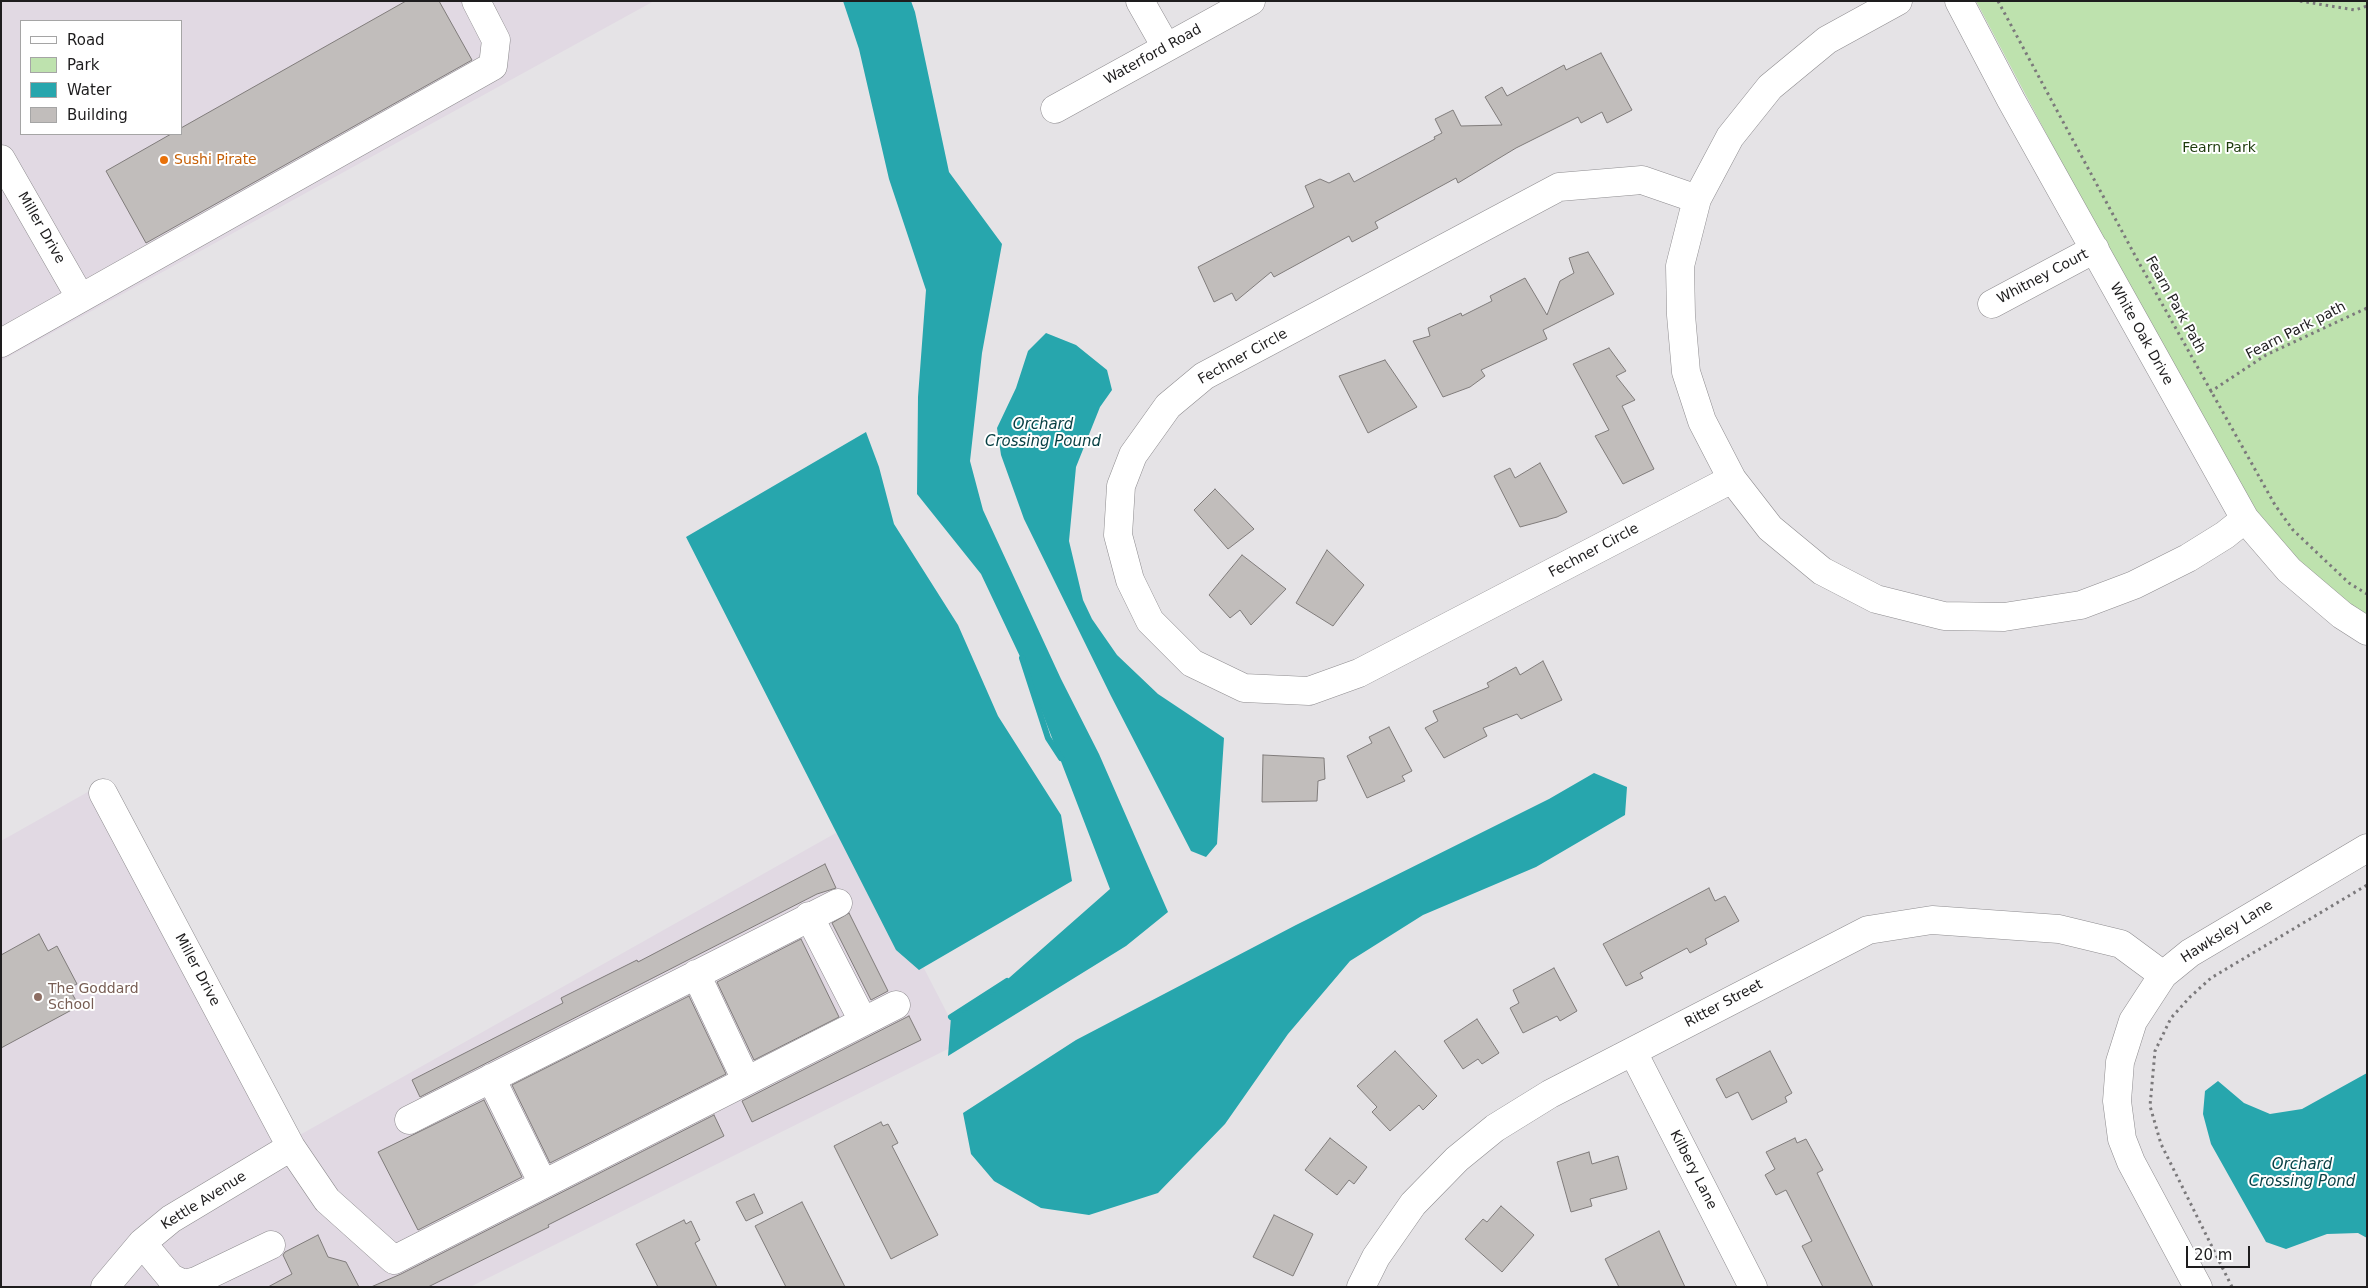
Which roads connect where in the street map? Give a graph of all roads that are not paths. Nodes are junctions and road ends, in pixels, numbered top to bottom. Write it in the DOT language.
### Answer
graph roads {
  1 [pos="476,1"];
  2 [pos="1140,1"];
  3 [pos="1251,1"];
  4 [pos="1898,1"];
  5 [pos="1959,1"];
  6 [pos="1166,48"];
  7 [pos="1055,109"];
  8 [pos="1,159"];
  9 [pos="1697,199"];
  10 [pos="2095,249"];
  11 [pos="80,297"];
  12 [pos="1992,304"];
  13 [pos="1,343"];
  14 [pos="1732,479"];
  15 [pos="2245,518"];
  16 [pos="2367,631"];
  17 [pos="103,793"];
  18 [pos="2367,848"];
  19 [pos="838,903"];
  20 [pos="809,916"];
  21 [pos="696,974"];
  22 [pos="2163,975"];
  23 [pos="896,1006"];
  24 [pos="863,1021"];
  25 [pos="1633,1052"];
  26 [pos="491,1078"];
  27 [pos="746,1080"];
  28 [pos="409,1120"];
  29 [pos="291,1147"];
  30 [pos="543,1184"];
  31 [pos="142,1243"];
  32 [pos="271,1245"];
  33 [pos="105,1287"];
  34 [pos="1361,1287"];
  35 [pos="1753,1287"];
  36 [pos="2198,1287"];
  1 -- 11 [label="street"];
  2 -- 6 [label="street"];
  3 -- 6 [label="street, Waterford Road"];
  4 -- 9 [label="street"];
  5 -- 10 [label="street, White Oak Drive"];
  6 -- 7 [label="street, Waterford Road"];
  8 -- 11 [label="street, Miller Drive"];
  9 -- 14 [label="street"];
  9 -- 14 [label="street, Fechner Circle"];
  10 -- 12 [label="street, Whitney Court"];
  10 -- 15 [label="street, White Oak Drive"];
  11 -- 13 [label="street"];
  14 -- 15 [label="street"];
  15 -- 16 [label="street, White Oak Drive"];
  17 -- 29 [label="street, Miller Drive"];
  18 -- 22 [label="street, Hawksley Lane"];
  19 -- 20 [label="street"];
  20 -- 21 [label="street"];
  20 -- 24 [label="street"];
  21 -- 26 [label="street"];
  21 -- 27 [label="street"];
  22 -- 25 [label="street, Ritter Street"];
  22 -- 36 [label="street, Hawksley Lane"];
  23 -- 24 [label="street"];
  24 -- 27 [label="street"];
  25 -- 34 [label="street, Ritter Street"];
  25 -- 35 [label="street, Kilbery Lane"];
  26 -- 28 [label="street"];
  26 -- 30 [label="street"];
  27 -- 30 [label="street"];
  29 -- 30 [label="street, Miller Drive"];
  29 -- 31 [label="street, Kettle Avenue"];
  31 -- 32 [label="street"];
  31 -- 33 [label="street, Kettle Avenue"];
}
